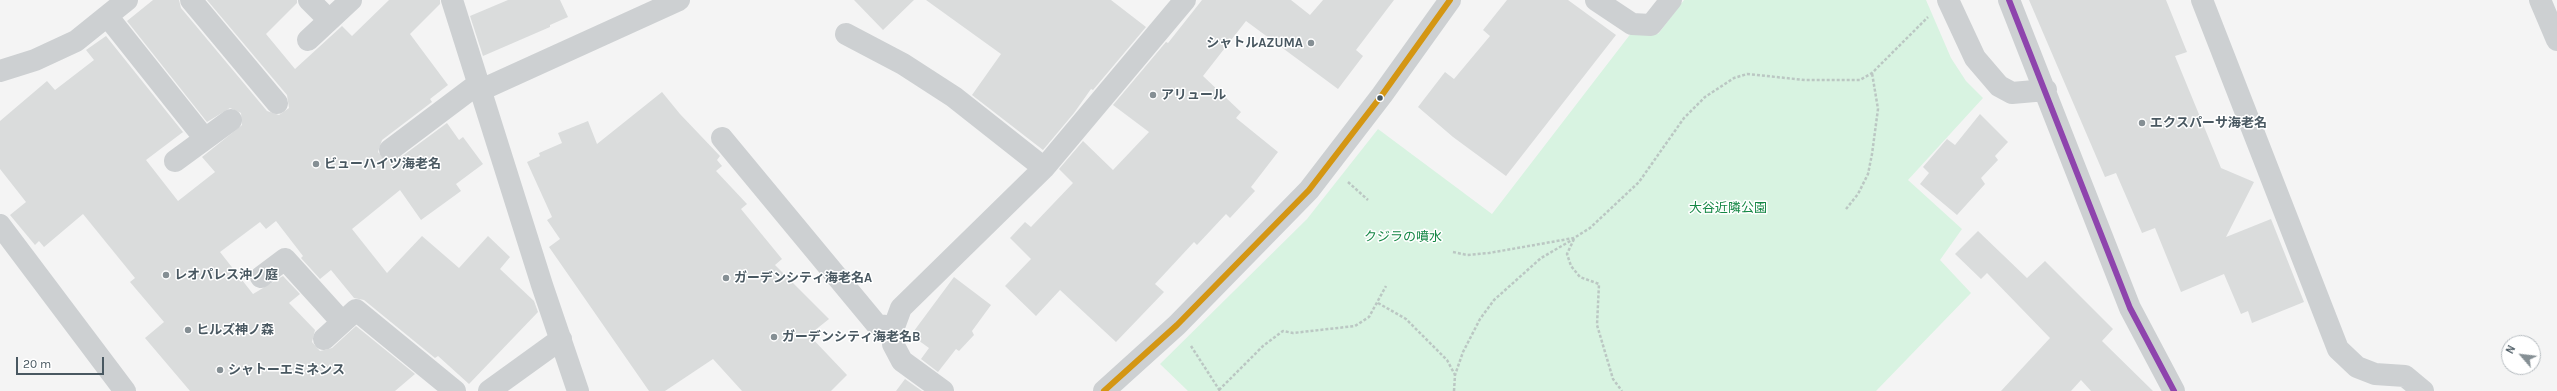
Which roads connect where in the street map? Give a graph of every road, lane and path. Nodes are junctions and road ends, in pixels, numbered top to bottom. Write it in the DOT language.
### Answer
graph roads {
  1 [pos="126,0"];
  2 [pos="191,0"];
  3 [pos="309,0"];
  4 [pos="351,0"];
  5 [pos="452,0"];
  6 [pos="679,0"];
  7 [pos="1185,0"];
  8 [pos="1450,0"];
  9 [pos="1596,0"];
  10 [pos="1671,0"];
  11 [pos="2009,0"];
  12 [pos="2202,0"];
  13 [pos="2540,0"];
  14 [pos="1940,6"];
  15 [pos="646,7"];
  16 [pos="108,17"];
  17 [pos="329,20"];
  18 [pos="846,34"];
  19 [pos="308,40"];
  20 [pos="2557,40"];
  21 [pos="0,71"];
  22 [pos="1872,73"];
  23 [pos="480,87"];
  24 [pos="2046,90"];
  25 [pos="277,103"];
  26 [pos="231,120"];
  27 [pos="722,138"];
  28 [pos="205,139"];
  29 [pos="390,150"];
  30 [pos="175,161"];
  31 [pos="1044,168"];
  32 [pos="1846,209"];
  33 [pos="0,225"];
  34 [pos="1574,238"];
  35 [pos="1453,252"];
  36 [pos="261,276"];
  37 [pos="1386,286"];
  38 [pos="1378,303"];
  39 [pos="342,322"];
  40 [pos="1177,325"];
  41 [pos="894,327"];
  42 [pos="324,339"];
  43 [pos="561,339"];
  44 [pos="1455,375"];
  45 [pos="447,389"];
  46 [pos="1220,390"];
  47 [pos="126,391"];
  48 [pos="489,391"];
  49 [pos="578,391"];
  50 [pos="942,391"];
  51 [pos="1104,391"];
  52 [pos="1454,391"];
  53 [pos="1622,391"];
  54 [pos="2174,391"];
  55 [pos="2423,391"];
  1 -- 16 [label="street"];
  2 -- 25 [label="street"];
  3 -- 17 [label="street"];
  4 -- 17 [label="street"];
  5 -- 23 [label="street"];
  6 -- 15 [label="street"];
  7 -- 31 [label="street"];
  8 -- 40 [label="street"];
  9 -- 10 [label="street"];
  11 -- 24 [label="street"];
  12 -- 55 [label="street"];
  13 -- 20 [label="street"];
  14 -- 22 [label="path"];
  14 -- 24 [label="street"];
  15 -- 23 [label="street"];
  16 -- 21 [label="street"];
  16 -- 28 [label="street"];
  17 -- 19 [label="street"];
  18 -- 31 [label="street"];
  22 -- 32 [label="path"];
  22 -- 34 [label="path"];
  23 -- 29 [label="street"];
  23 -- 43 [label="street"];
  24 -- 54 [label="street"];
  26 -- 28 [label="street"];
  27 -- 41 [label="street"];
  28 -- 30 [label="street"];
  31 -- 41 [label="street"];
  33 -- 47 [label="street"];
  34 -- 35 [label="path"];
  34 -- 44 [label="path"];
  34 -- 53 [label="path"];
  36 -- 39 [label="street"];
  37 -- 38 [label="path"];
  38 -- 44 [label="path"];
  38 -- 46 [label="path"];
  39 -- 42 [label="street"];
  39 -- 45 [label="street"];
  40 -- 46 [label="path"];
  40 -- 51 [label="street"];
  41 -- 50 [label="street"];
  43 -- 48 [label="street"];
  43 -- 49 [label="street"];
  44 -- 52 [label="path"];
}
